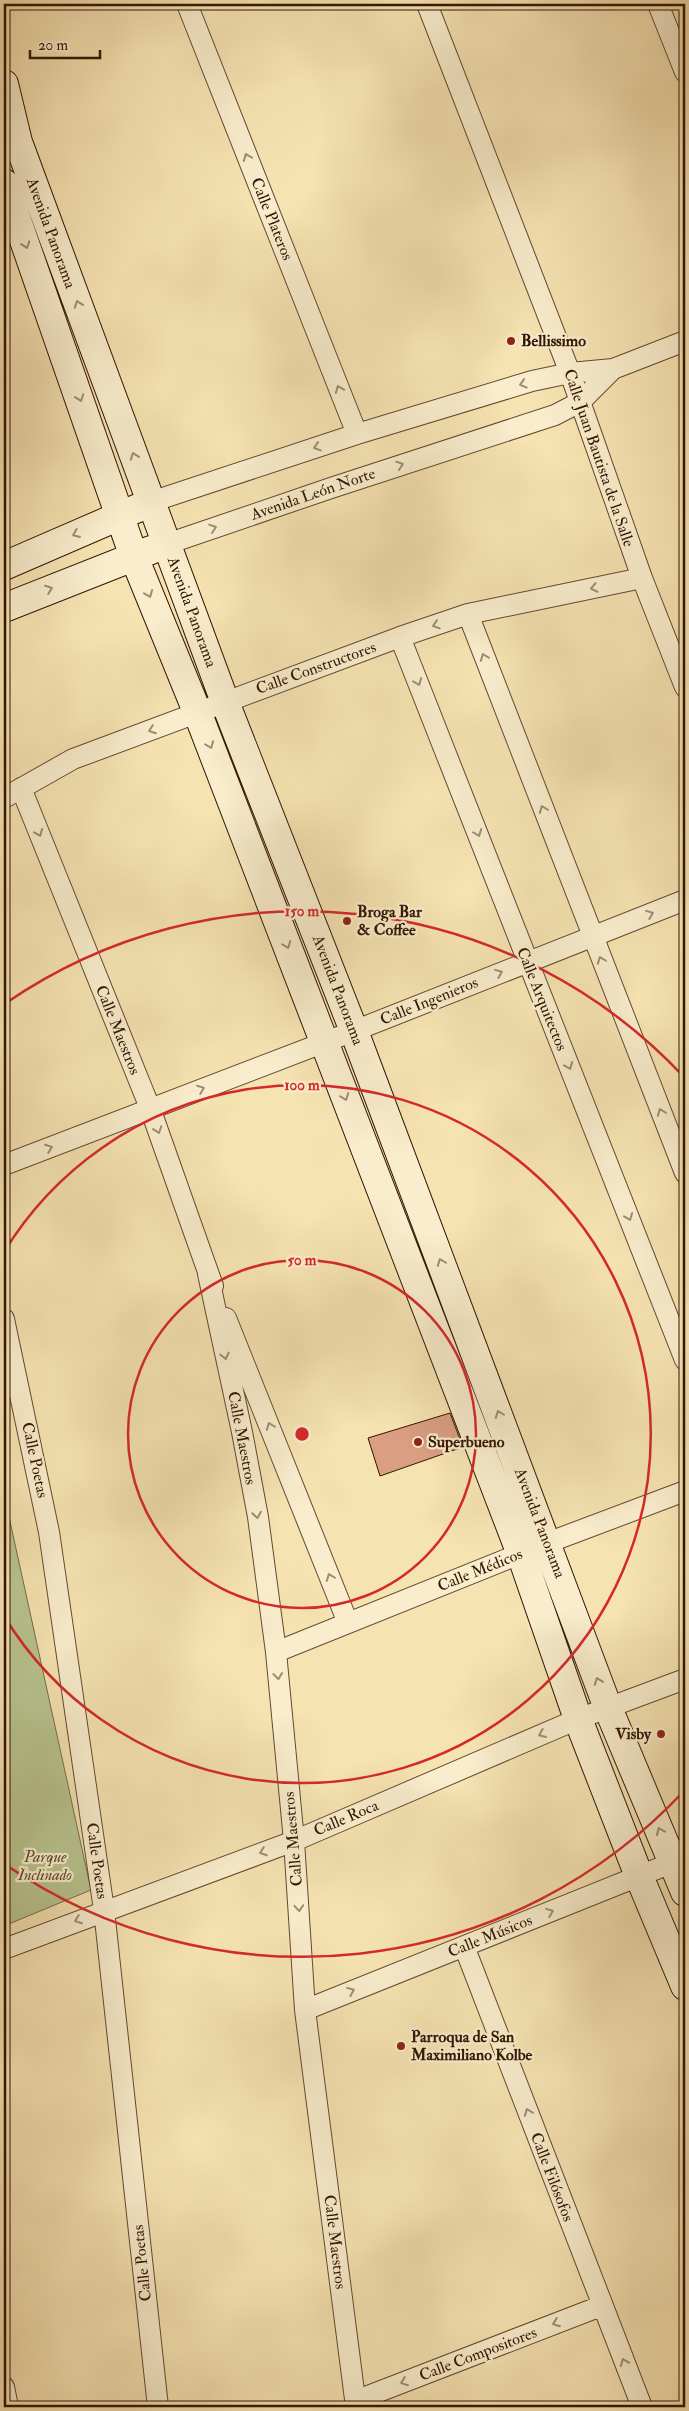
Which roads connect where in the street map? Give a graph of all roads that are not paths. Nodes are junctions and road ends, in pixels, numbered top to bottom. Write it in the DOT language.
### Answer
graph roads {
  1 [pos="187,4"];
  2 [pos="427,4"];
  3 [pos="658,4"];
  4 [pos="685,72"];
  5 [pos="4,84"];
  6 [pos="4,183"];
  7 [pos="685,341"];
  8 [pos="613,369"];
  9 [pos="570,373"];
  10 [pos="580,402"];
  11 [pos="357,434"];
  12 [pos="150,502"];
  13 [pos="121,515"];
  14 [pos="167,544"];
  15 [pos="134,556"];
  16 [pos="4,566"];
  17 [pos="642,578"];
  18 [pos="4,608"];
  19 [pos="468,614"];
  20 [pos="400,637"];
  21 [pos="685,687"];
  22 [pos="225,702"];
  23 [pos="198,714"];
  24 [pos="12,793"];
  25 [pos="685,900"];
  26 [pos="592,937"];
  27 [pos="528,962"];
  28 [pos="354,1031"];
  29 [pos="324,1042"];
  30 [pos="150,1108"];
  31 [pos="4,1165"];
  32 [pos="685,1173"];
  33 [pos="208,1274"];
  34 [pos="4,1319"];
  35 [pos="685,1360"];
  36 [pos="685,1492"];
  37 [pos="547,1543"];
  38 [pos="521,1554"];
  39 [pos="348,1622"];
  40 [pos="276,1652"];
  41 [pos="685,1679"];
  42 [pos="608,1708"];
  43 [pos="578,1719"];
  44 [pos="294,1841"];
  45 [pos="674,1862"];
  46 [pos="639,1876"];
  47 [pos="685,1892"];
  48 [pos="104,1910"];
  49 [pos="464,1946"];
  50 [pos="4,1949"];
  51 [pos="685,1986"];
  52 [pos="305,2010"];
  53 [pos="601,2306"];
  54 [pos="4,2387"];
  55 [pos="356,2404"];
  56 [pos="8,2407"];
  57 [pos="158,2407"];
  58 [pos="642,2407"];
  11 -- 1 [label="street, Calle Plateros, one-way"];
  2 -- 9 [label="street, Calle Juan Bautista de la Salle"];
  3 -- 4 [label="street"];
  12 -- 5 [label="street, Avenida Panorama, one-way"];
  6 -- 13 [label="street, Avenida Panorama, one-way"];
  7 -- 8 [label="street, Avenida León Norte"];
  8 -- 9 [label="street, Avenida León Norte"];
  8 -- 10 [label="street, Avenida León Norte"];
  9 -- 10 [label="street, Calle Juan Bautista de la Salle"];
  9 -- 11 [label="street, Avenida León Norte, one-way"];
  14 -- 10 [label="street, Avenida León Norte, one-way"];
  10 -- 17 [label="street, Calle Juan Bautista de la Salle"];
  11 -- 12 [label="street, Avenida León Norte, one-way"];
  12 -- 13 [label="street, Avenida León Norte"];
  12 -- 14 [label="street, Avenida Panorama"];
  13 -- 15 [label="street, Avenida Panorama"];
  13 -- 16 [label="street, Avenida León Norte, one-way"];
  14 -- 15 [label="street, Avenida León Norte"];
  14 -- 22 [label="street, Avenida Panorama"];
  18 -- 15 [label="street, Avenida León Norte, one-way"];
  15 -- 23 [label="street, Avenida Panorama, one-way"];
  17 -- 19 [label="street, Calle Constructores, one-way"];
  17 -- 21 [label="street, Calle Juan Bautista de la Salle"];
  19 -- 20 [label="street, Calle Constructores, one-way"];
  26 -- 19 [label="street, one-way"];
  20 -- 22 [label="street, Calle Constructores"];
  20 -- 27 [label="street, Calle Arquitectos, one-way"];
  22 -- 23 [label="street, Calle Constructores"];
  22 -- 28 [label="street, Avenida Panorama"];
  23 -- 24 [label="street, Calle Constructores, one-way"];
  23 -- 29 [label="street, Avenida Panorama, one-way"];
  24 -- 30 [label="street, Calle Maestros, one-way"];
  26 -- 25 [label="street, Calle Ingenieros, one-way"];
  26 -- 27 [label="street, Calle Ingenieros"];
  32 -- 26 [label="street, one-way"];
  28 -- 27 [label="street, Calle Ingenieros, one-way"];
  27 -- 35 [label="street, Calle Arquitectos, one-way"];
  28 -- 29 [label="street, Calle Ingenieros"];
  37 -- 28 [label="street, Avenida Panorama, one-way"];
  30 -- 29 [label="street, Calle Ingenieros, one-way"];
  29 -- 38 [label="street, Avenida Panorama, one-way"];
  31 -- 30 [label="street, Calle Ingenieros, one-way"];
  30 -- 33 [label="street, Calle Maestros, one-way"];
  39 -- 33 [label="street, Calle Maestros, one-way"];
  33 -- 40 [label="street, Calle Maestros, one-way"];
  34 -- 48 [label="street, Calle Poetas"];
  36 -- 37 [label="street, Calle Médicos"];
  37 -- 38 [label="street, Calle Médicos"];
  42 -- 37 [label="street, Avenida Panorama, one-way"];
  38 -- 39 [label="street, Calle Médicos"];
  38 -- 43 [label="street, Avenida Panorama"];
  39 -- 40 [label="street, Calle Médicos"];
  40 -- 44 [label="street, Calle Maestros, one-way"];
  41 -- 42 [label="street, Calle Roca"];
  42 -- 43 [label="street, Calle Roca"];
  45 -- 42 [label="street, Avenida Panorama, one-way"];
  43 -- 44 [label="street, Calle Roca, one-way"];
  43 -- 46 [label="street, Avenida Panorama"];
  44 -- 48 [label="street, Calle Roca, one-way"];
  44 -- 52 [label="street, Calle Maestros, one-way"];
  45 -- 46 [label="street, Calle Músicos"];
  45 -- 47 [label="street, Avenida Panorama"];
  49 -- 46 [label="street, Calle Músicos, one-way"];
  46 -- 51 [label="street, Avenida Panorama"];
  48 -- 50 [label="street, Calle Roca, one-way"];
  48 -- 57 [label="street, Calle Poetas"];
  52 -- 49 [label="street, Calle Músicos, one-way"];
  53 -- 49 [label="street, Calle Filósofos, one-way"];
  52 -- 55 [label="street, Calle Maestros"];
  53 -- 55 [label="street, Calle Compositores, one-way"];
  58 -- 53 [label="street, Calle Filósofos, one-way"];
  54 -- 56 [label="street"];
}
